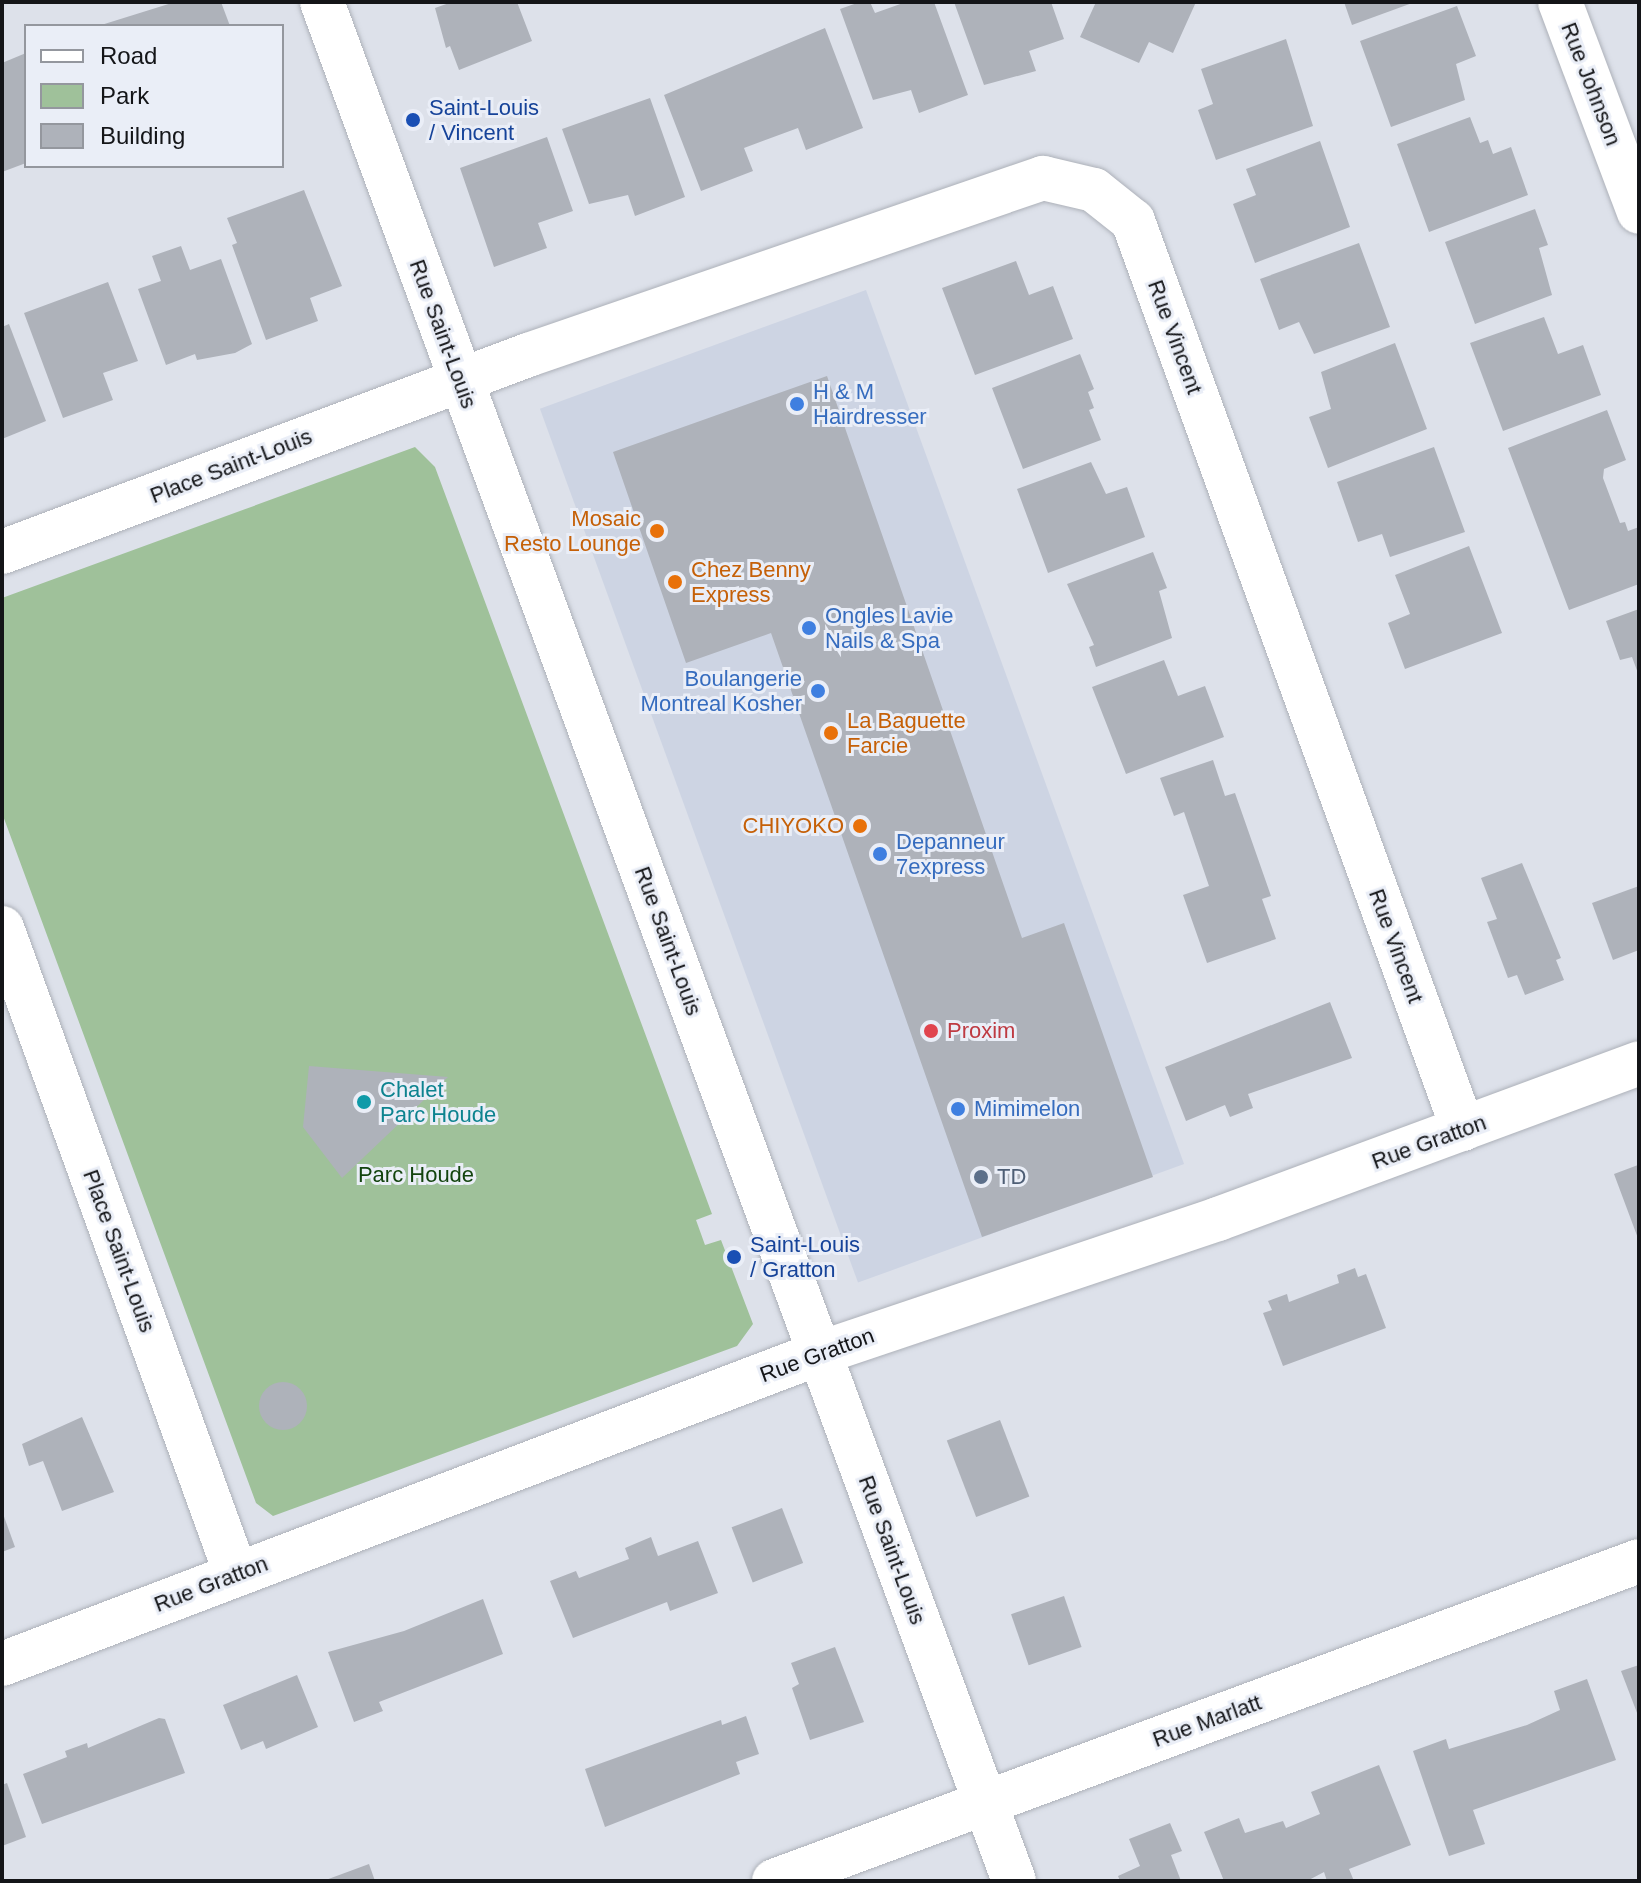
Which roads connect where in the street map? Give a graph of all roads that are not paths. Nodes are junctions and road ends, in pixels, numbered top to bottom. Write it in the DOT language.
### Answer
graph roads {
  1 [pos="322,2"];
  2 [pos="1560,2"];
  3 [pos="1639,212"];
  4 [pos="460,380"];
  5 [pos="2,552"];
  6 [pos="2,928"];
  7 [pos="1639,1063"];
  8 [pos="1463,1129"];
  9 [pos="820,1353"];
  10 [pos="1639,1561"];
  11 [pos="236,1574"];
  12 [pos="2,1664"];
  13 [pos="986,1803"];
  14 [pos="774,1881"];
  15 [pos="1014,1881"];
  1 -- 4 [label="street, Rue Saint-Louis"];
  2 -- 3 [label="street, Rue Johnson"];
  4 -- 5 [label="street, Place Saint-Louis"];
  4 -- 8 [label="street, Rue Vincent"];
  4 -- 9 [label="street, Rue Saint-Louis"];
  6 -- 11 [label="street, Place Saint-Louis"];
  7 -- 8 [label="street, Rue Gratton"];
  8 -- 9 [label="street, Rue Gratton"];
  9 -- 11 [label="street, Rue Gratton"];
  9 -- 13 [label="street, Rue Saint-Louis"];
  10 -- 13 [label="street, Rue Marlatt"];
  11 -- 12 [label="street, Rue Gratton"];
  13 -- 14 [label="street, Rue Marlatt"];
  13 -- 15 [label="street, Rue Saint-Louis"];
}
